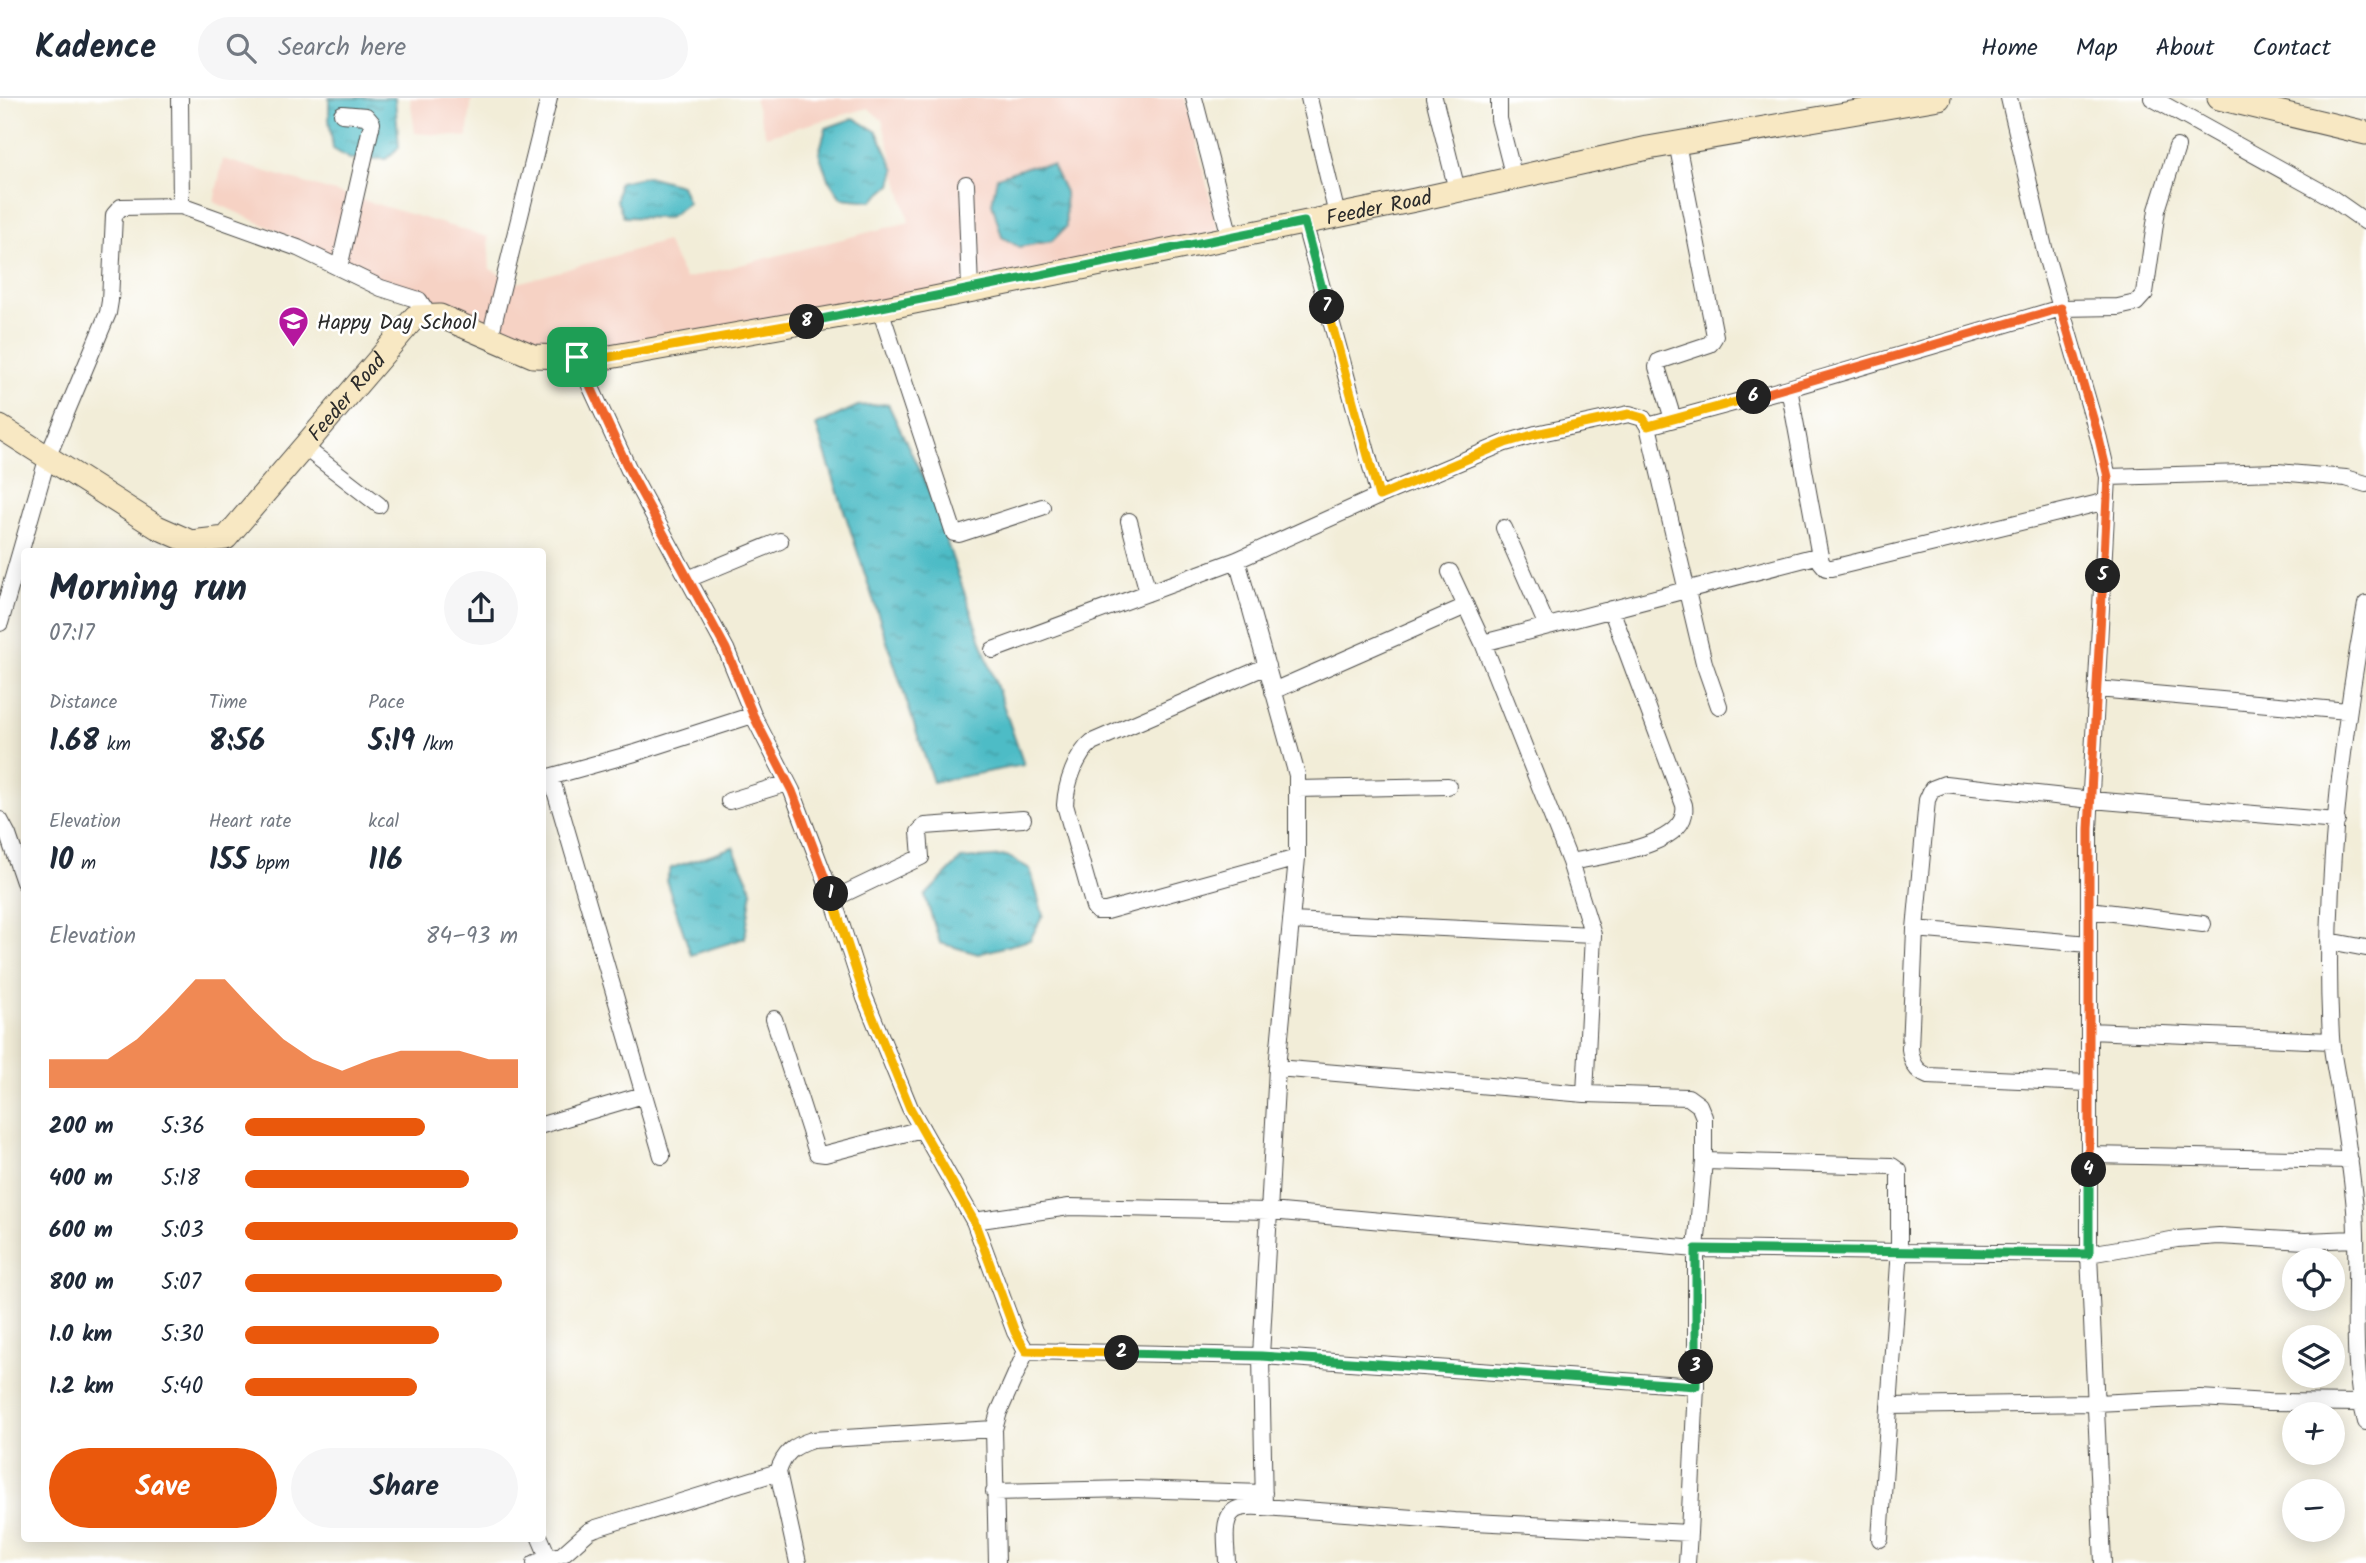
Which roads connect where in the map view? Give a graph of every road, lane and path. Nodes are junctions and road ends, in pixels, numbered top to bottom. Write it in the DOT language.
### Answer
graph roads {
  1 [pos="180,98"];
  2 [pos="549,98"];
  3 [pos="1194,98"];
  4 [pos="1309,98"];
  5 [pos="1434,98"];
  6 [pos="1499,98"];
  7 [pos="1939,98"];
  8 [pos="2009,98"];
  9 [pos="2152,98"];
  10 [pos="2219,98"];
  11 [pos="1863,104"];
  12 [pos="342,114"];
  13 [pos="2366,133"];
  14 [pos="1677,143"];
  15 [pos="2177,147"];
  16 [pos="1514,178"];
  17 [pos="966,184"];
  18 [pos="1457,190"];
  19 [pos="181,206"];
  20 [pos="1337,215"];
  21 [pos="1304,222"];
  22 [pos="2366,222"];
  23 [pos="1230,237"];
  24 [pos="339,268"];
  25 [pos="970,289"];
  26 [pos="2061,308"];
  27 [pos="880,309"];
  28 [pos="430,317"];
  29 [pos="489,337"];
  30 [pos="577,357"];
  31 [pos="1789,388"];
  32 [pos="1673,419"];
  33 [pos="1648,426"];
  34 [pos="0,427"];
  35 [pos="304,447"];
  36 [pos="48,456"];
  37 [pos="2108,477"];
  38 [pos="2366,484"];
  39 [pos="1379,496"];
  40 [pos="2107,501"];
  41 [pos="379,505"];
  42 [pos="1042,507"];
  43 [pos="1129,521"];
  44 [pos="1504,528"];
  45 [pos="780,541"];
  46 [pos="208,546"];
  47 [pos="22,548"];
  48 [pos="21,550"];
  49 [pos="1820,555"];
  50 [pos="1237,560"];
  51 [pos="1450,572"];
  52 [pos="688,579"];
  53 [pos="1685,589"];
  54 [pos="1148,593"];
  55 [pos="2366,604"];
  56 [pos="1466,606"];
  57 [pos="1611,609"];
  58 [pos="0,623"];
  59 [pos="1546,626"];
  60 [pos="1483,643"];
  61 [pos="993,650"];
  62 [pos="1266,666"];
  63 [pos="2097,689"];
  64 [pos="1273,691"];
  65 [pos="1719,706"];
  66 [pos="2348,711"];
  67 [pos="753,715"];
  68 [pos="547,778"];
  69 [pos="788,783"];
  70 [pos="1448,786"];
  71 [pos="1297,789"];
  72 [pos="2092,800"];
  73 [pos="729,802"];
  74 [pos="1023,819"];
  75 [pos="0,820"];
  76 [pos="2337,821"];
  77 [pos="1297,858"];
  78 [pos="1570,862"];
  79 [pos="21,873"];
  80 [pos="833,899"];
  81 [pos="2089,910"];
  82 [pos="1291,921"];
  83 [pos="2203,924"];
  84 [pos="1915,929"];
  85 [pos="1594,935"];
  86 [pos="2329,942"];
  87 [pos="2089,944"];
  88 [pos="2366,948"];
  89 [pos="774,1019"];
  90 [pos="2089,1031"];
  91 [pos="2331,1041"];
  92 [pos="1277,1068"];
  93 [pos="2089,1083"];
  94 [pos="1586,1094"];
  95 [pos="643,1095"];
  96 [pos="546,1124"];
  97 [pos="922,1129"];
  98 [pos="2089,1155"];
  99 [pos="662,1156"];
  100 [pos="2350,1160"];
  101 [pos="1704,1161"];
  102 [pos="1270,1212"];
  103 [pos="974,1221"];
  104 [pos="2355,1239"];
  105 [pos="1696,1249"];
  106 [pos="1899,1252"];
  107 [pos="2089,1254"];
  108 [pos="2361,1329"];
  109 [pos="1026,1351"];
  110 [pos="1261,1356"];
  111 [pos="1696,1386"];
  112 [pos="2096,1403"];
  113 [pos="2361,1403"];
  114 [pos="1889,1406"];
  115 [pos="2366,1422"];
  116 [pos="995,1429"];
  117 [pos="778,1472"];
  118 [pos="994,1492"];
  119 [pos="1264,1500"];
  120 [pos="1689,1533"];
  121 [pos="1880,1539"];
  122 [pos="540,1542"];
  123 [pos="542,1561"];
  124 [pos="798,1563"];
  125 [pos="997,1563"];
  126 [pos="1227,1563"];
  127 [pos="1686,1563"];
  128 [pos="2103,1563"];
  1 -- 19 [label="street"];
  2 -- 29 [label="street"];
  3 -- 23 [label="street"];
  4 -- 20 [label="street"];
  5 -- 18 [label="street"];
  6 -- 16 [label="street"];
  7 -- 11 [label="street, Feeder Road"];
  8 -- 26 [label="street"];
  9 -- 22 [label="street"];
  10 -- 13 [label="street"];
  11 -- 14 [label="street, Feeder Road"];
  12 -- 24 [label="street"];
  14 -- 16 [label="street, Feeder Road"];
  14 -- 32 [label="street"];
  15 -- 26 [label="street"];
  16 -- 18 [label="street, Feeder Road"];
  17 -- 25 [label="street"];
  18 -- 20 [label="street, Feeder Road"];
  19 -- 24 [label="street"];
  19 -- 36 [label="street"];
  20 -- 21 [label="street, Feeder Road"];
  21 -- 23 [label="street, Feeder Road"];
  21 -- 39 [label="street"];
  23 -- 25 [label="street, Feeder Road"];
  24 -- 28 [label="street"];
  25 -- 27 [label="street, Feeder Road"];
  26 -- 31 [label="street"];
  26 -- 37 [label="street"];
  27 -- 30 [label="street, Feeder Road"];
  27 -- 42 [label="street"];
  28 -- 29 [label="street, Feeder Road"];
  28 -- 35 [label="street, Feeder Road"];
  29 -- 30 [label="street, Feeder Road"];
  30 -- 52 [label="street"];
  31 -- 32 [label="street"];
  31 -- 49 [label="street"];
  32 -- 33 [label="street"];
  33 -- 39 [label="street"];
  33 -- 53 [label="street"];
  34 -- 36 [label="street, Feeder Road"];
  35 -- 41 [label="street"];
  35 -- 46 [label="street, Feeder Road"];
  36 -- 46 [label="street, Feeder Road"];
  36 -- 47 [label="street"];
  37 -- 38 [label="street"];
  37 -- 40 [label="street"];
  39 -- 50 [label="street"];
  40 -- 49 [label="street"];
  40 -- 63 [label="street"];
  43 -- 54 [label="street"];
  44 -- 59 [label="street"];
  45 -- 52 [label="street"];
  48 -- 58 [label="street"];
  49 -- 53 [label="street"];
  50 -- 54 [label="street"];
  50 -- 62 [label="street"];
  51 -- 56 [label="street"];
  52 -- 67 [label="street"];
  53 -- 57 [label="street"];
  53 -- 65 [label="street"];
  54 -- 61 [label="street"];
  55 -- 66 [label="street"];
  56 -- 60 [label="street"];
  56 -- 64 [label="street"];
  57 -- 59 [label="street"];
  57 -- 78 [label="street"];
  59 -- 60 [label="street"];
  60 -- 78 [label="street"];
  62 -- 64 [label="street"];
  62 -- 77 [label="street"];
  63 -- 66 [label="street"];
  63 -- 72 [label="street"];
  64 -- 71 [label="street"];
  66 -- 76 [label="street"];
  67 -- 68 [label="street"];
  67 -- 69 [label="street"];
  68 -- 95 [label="street"];
  69 -- 73 [label="street"];
  69 -- 80 [label="street"];
  70 -- 71 [label="street"];
  71 -- 77 [label="street"];
  72 -- 76 [label="street"];
  72 -- 81 [label="street"];
  72 -- 84 [label="street"];
  74 -- 80 [label="street"];
  75 -- 79 [label="street"];
  76 -- 86 [label="street"];
  77 -- 82 [label="street"];
  78 -- 85 [label="street"];
  80 -- 97 [label="street"];
  81 -- 83 [label="street"];
  81 -- 87 [label="street"];
  82 -- 85 [label="street"];
  82 -- 92 [label="street"];
  84 -- 87 [label="street"];
  84 -- 93 [label="street"];
  85 -- 94 [label="street"];
  86 -- 88 [label="street"];
  86 -- 91 [label="street"];
  87 -- 90 [label="street"];
  89 -- 97 [label="street"];
  90 -- 91 [label="street"];
  90 -- 93 [label="street"];
  91 -- 100 [label="street"];
  92 -- 94 [label="street"];
  92 -- 102 [label="street"];
  93 -- 98 [label="street"];
  94 -- 101 [label="street"];
  95 -- 96 [label="street"];
  95 -- 99 [label="street"];
  97 -- 103 [label="street"];
  98 -- 100 [label="street"];
  98 -- 107 [label="street"];
  100 -- 104 [label="street"];
  101 -- 105 [label="street"];
  101 -- 106 [label="street"];
  102 -- 103 [label="street"];
  102 -- 105 [label="street"];
  102 -- 110 [label="street"];
  103 -- 109 [label="street"];
  104 -- 107 [label="street"];
  104 -- 108 [label="street"];
  105 -- 106 [label="street"];
  105 -- 111 [label="street"];
  106 -- 107 [label="street"];
  106 -- 114 [label="street"];
  107 -- 112 [label="street"];
  108 -- 113 [label="street"];
  109 -- 110 [label="street"];
  109 -- 116 [label="street"];
  110 -- 111 [label="street"];
  110 -- 119 [label="street"];
  111 -- 120 [label="street"];
  112 -- 113 [label="street"];
  112 -- 114 [label="street"];
  112 -- 128 [label="street"];
  113 -- 115 [label="street"];
  114 -- 121 [label="street"];
  116 -- 117 [label="street"];
  116 -- 118 [label="street"];
  117 -- 123 [label="street"];
  117 -- 124 [label="street"];
  118 -- 119 [label="street"];
  118 -- 125 [label="street"];
  119 -- 120 [label="street"];
  119 -- 126 [label="street"];
  120 -- 127 [label="street"];
  122 -- 123 [label="street"];
}
